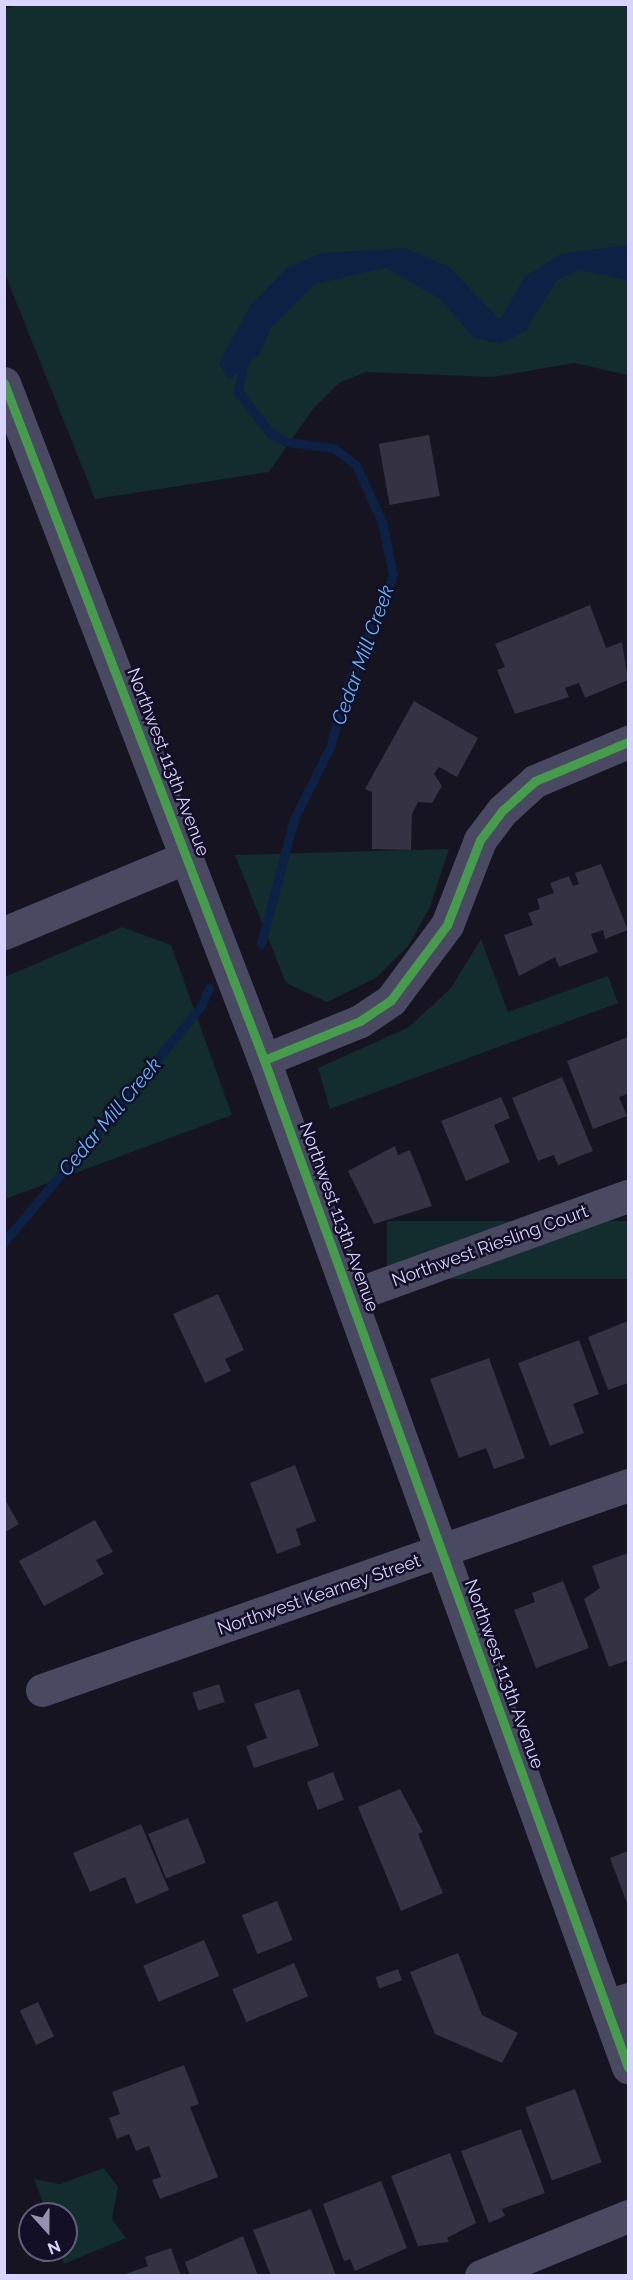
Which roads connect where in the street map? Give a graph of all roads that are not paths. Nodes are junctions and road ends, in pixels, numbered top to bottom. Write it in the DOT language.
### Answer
graph roads {
  1 [pos="4,383"];
  2 [pos="628,742"];
  3 [pos="187,857"];
  4 [pos="4,933"];
  5 [pos="264,1060"];
  6 [pos="628,1196"];
  7 [pos="351,1296"];
  8 [pos="628,1485"];
  9 [pos="443,1552"];
  10 [pos="42,1690"];
  11 [pos="618,2002"];
  12 [pos="628,2067"];
  13 [pos="628,2216"];
  14 [pos="481,2276"];
  1 -- 3 [label="street, Northwest 113th Avenue"];
  2 -- 5 [label="street"];
  3 -- 4 [label="street"];
  3 -- 5 [label="street, Northwest 113th Avenue"];
  5 -- 7 [label="street, Northwest 113th Avenue"];
  6 -- 7 [label="street, Northwest Riesling Court"];
  7 -- 9 [label="street, Northwest 113th Avenue"];
  8 -- 9 [label="street, Northwest Kearney Street"];
  9 -- 10 [label="street, Northwest Kearney Street"];
  9 -- 11 [label="street, Northwest 113th Avenue"];
  11 -- 12 [label="street, Northwest 113th Avenue"];
  13 -- 14 [label="street"];
}
